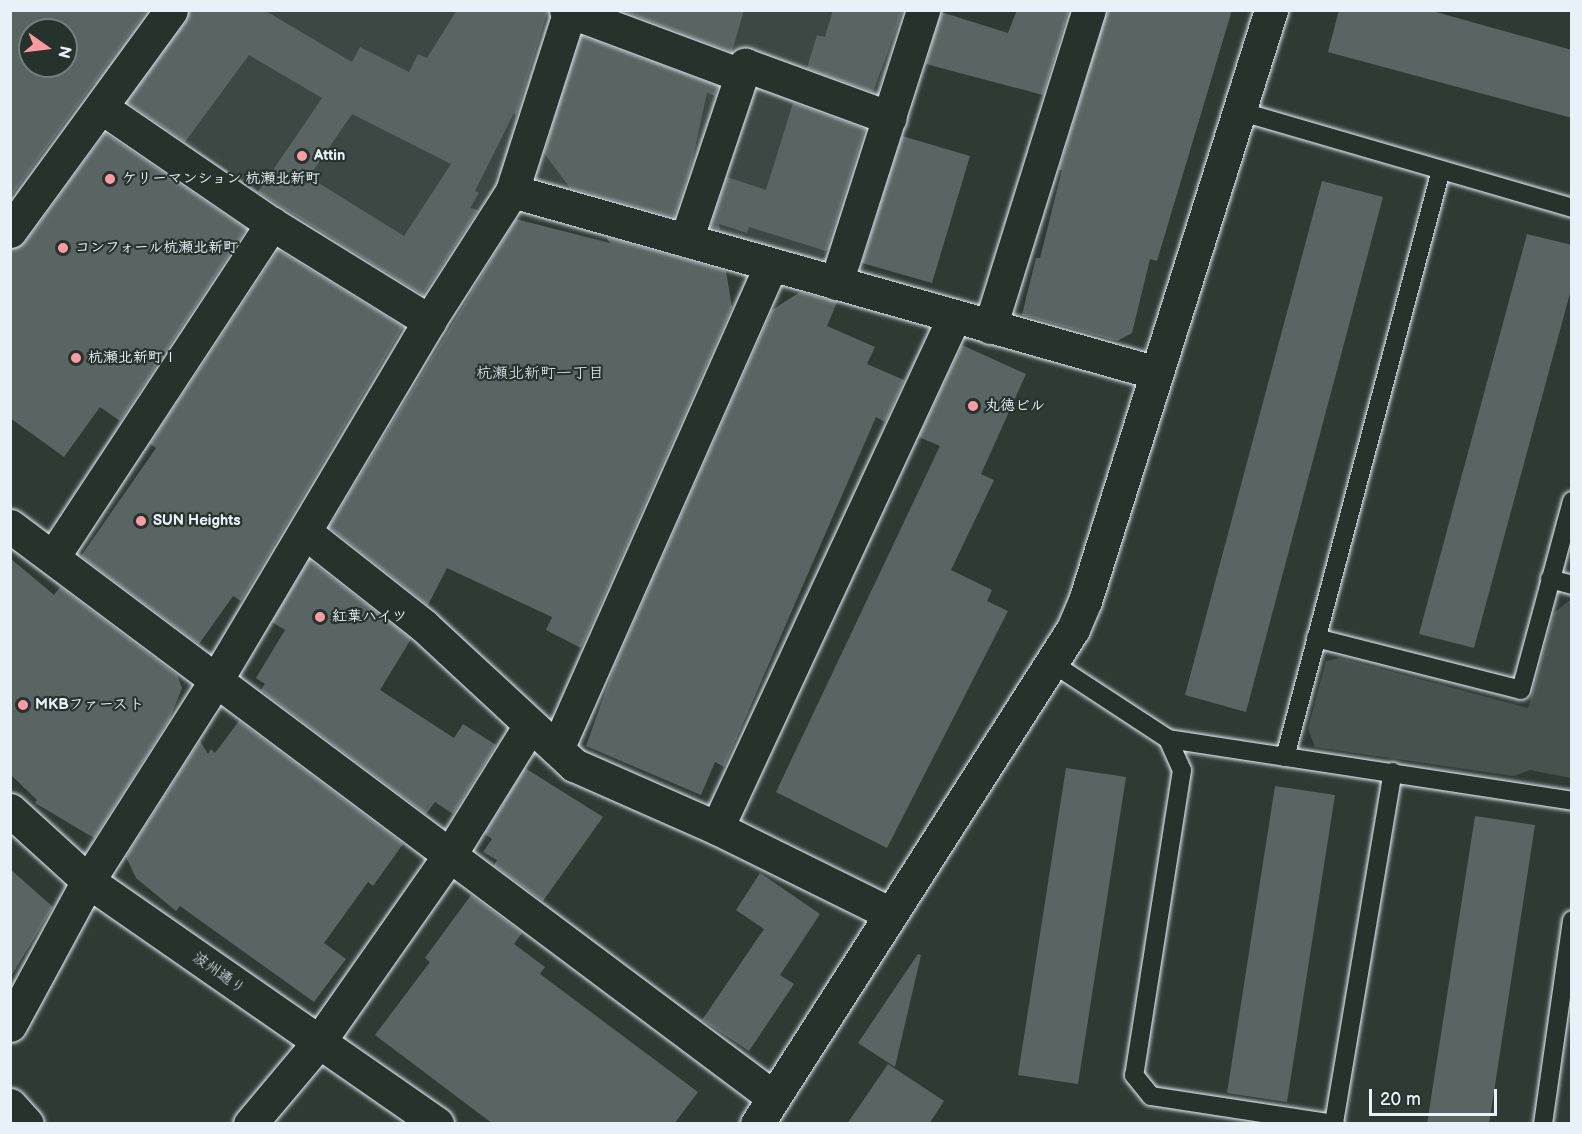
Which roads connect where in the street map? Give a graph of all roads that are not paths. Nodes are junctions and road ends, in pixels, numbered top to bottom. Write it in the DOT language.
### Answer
graph roads {
  1 [pos="171,10"];
  2 [pos="922,10"];
  3 [pos="1089,10"];
  4 [pos="1271,10"];
  5 [pos="569,12"];
  6 [pos="743,70"];
  7 [pos="1239,111"];
  8 [pos="114,116"];
  9 [pos="890,118"];
  10 [pos="1441,170"];
  11 [pos="512,191"];
  12 [pos="1572,208"];
  13 [pos="272,224"];
  14 [pos="10,231"];
  15 [pos="687,240"];
  16 [pos="771,265"];
  17 [pos="836,283"];
  18 [pos="954,317"];
  19 [pos="429,321"];
  20 [pos="990,327"];
  21 [pos="1157,373"];
  22 [pos="1572,501"];
  23 [pos="10,526"];
  24 [pos="306,533"];
  25 [pos="53,557"];
  26 [pos="1550,579"];
  27 [pos="1572,585"];
  28 [pos="1316,638"];
  29 [pos="1052,663"];
  30 [pos="215,682"];
  31 [pos="529,727"];
  32 [pos="1168,739"];
  33 [pos="557,748"];
  34 [pos="1285,757"];
  35 [pos="1393,772"];
  36 [pos="1572,801"];
  37 [pos="10,810"];
  38 [pos="717,828"];
  39 [pos="449,856"];
  40 [pos="88,882"];
  41 [pos="891,914"];
  42 [pos="1572,920"];
  43 [pos="10,1025"];
  44 [pos="318,1043"];
  45 [pos="10,1105"];
  46 [pos="765,1110"];
  47 [pos="1334,1123"];
  48 [pos="27,1124"];
  49 [pos="250,1124"];
  50 [pos="437,1124"];
  51 [pos="1543,1124"];
  1 -- 14 [label="street"];
  2 -- 9 [label="street"];
  3 -- 20 [label="street"];
  4 -- 7 [label="street"];
  5 -- 6 [label="street"];
  5 -- 11 [label="street"];
  6 -- 9 [label="street"];
  6 -- 15 [label="street"];
  7 -- 10 [label="lane"];
  7 -- 21 [label="street"];
  8 -- 13 [label="street"];
  9 -- 17 [label="street"];
  10 -- 12 [label="lane"];
  10 -- 28 [label="lane"];
  11 -- 15 [label="street"];
  11 -- 19 [label="street"];
  13 -- 19 [label="street"];
  13 -- 25 [label="street"];
  15 -- 16 [label="street"];
  16 -- 17 [label="street"];
  16 -- 33 [label="street"];
  17 -- 18 [label="street"];
  18 -- 20 [label="street"];
  18 -- 38 [label="street"];
  19 -- 24 [label="street"];
  20 -- 21 [label="street"];
  21 -- 29 [label="street"];
  22 -- 26 [label="lane"];
  23 -- 25 [label="street"];
  24 -- 30 [label="street"];
  24 -- 31 [label="street"];
  25 -- 30 [label="street"];
  26 -- 27 [label="lane"];
  26 -- 28 [label="lane"];
  28 -- 34 [label="lane"];
  29 -- 32 [label="lane"];
  29 -- 41 [label="street"];
  30 -- 39 [label="street"];
  30 -- 40 [label="street"];
  31 -- 33 [label="street"];
  31 -- 39 [label="street"];
  32 -- 34 [label="lane"];
  32 -- 47 [label="lane"];
  33 -- 38 [label="street"];
  34 -- 35 [label="lane"];
  35 -- 36 [label="lane"];
  35 -- 47 [label="lane"];
  37 -- 40 [label="street, 波州通り"];
  38 -- 41 [label="street"];
  39 -- 44 [label="street"];
  39 -- 46 [label="street"];
  40 -- 43 [label="street"];
  40 -- 44 [label="street, 波州通り"];
  41 -- 46 [label="street"];
  42 -- 51 [label="lane"];
  44 -- 49 [label="street"];
  44 -- 50 [label="street, 波州通り"];
  45 -- 48 [label="street"];
}
